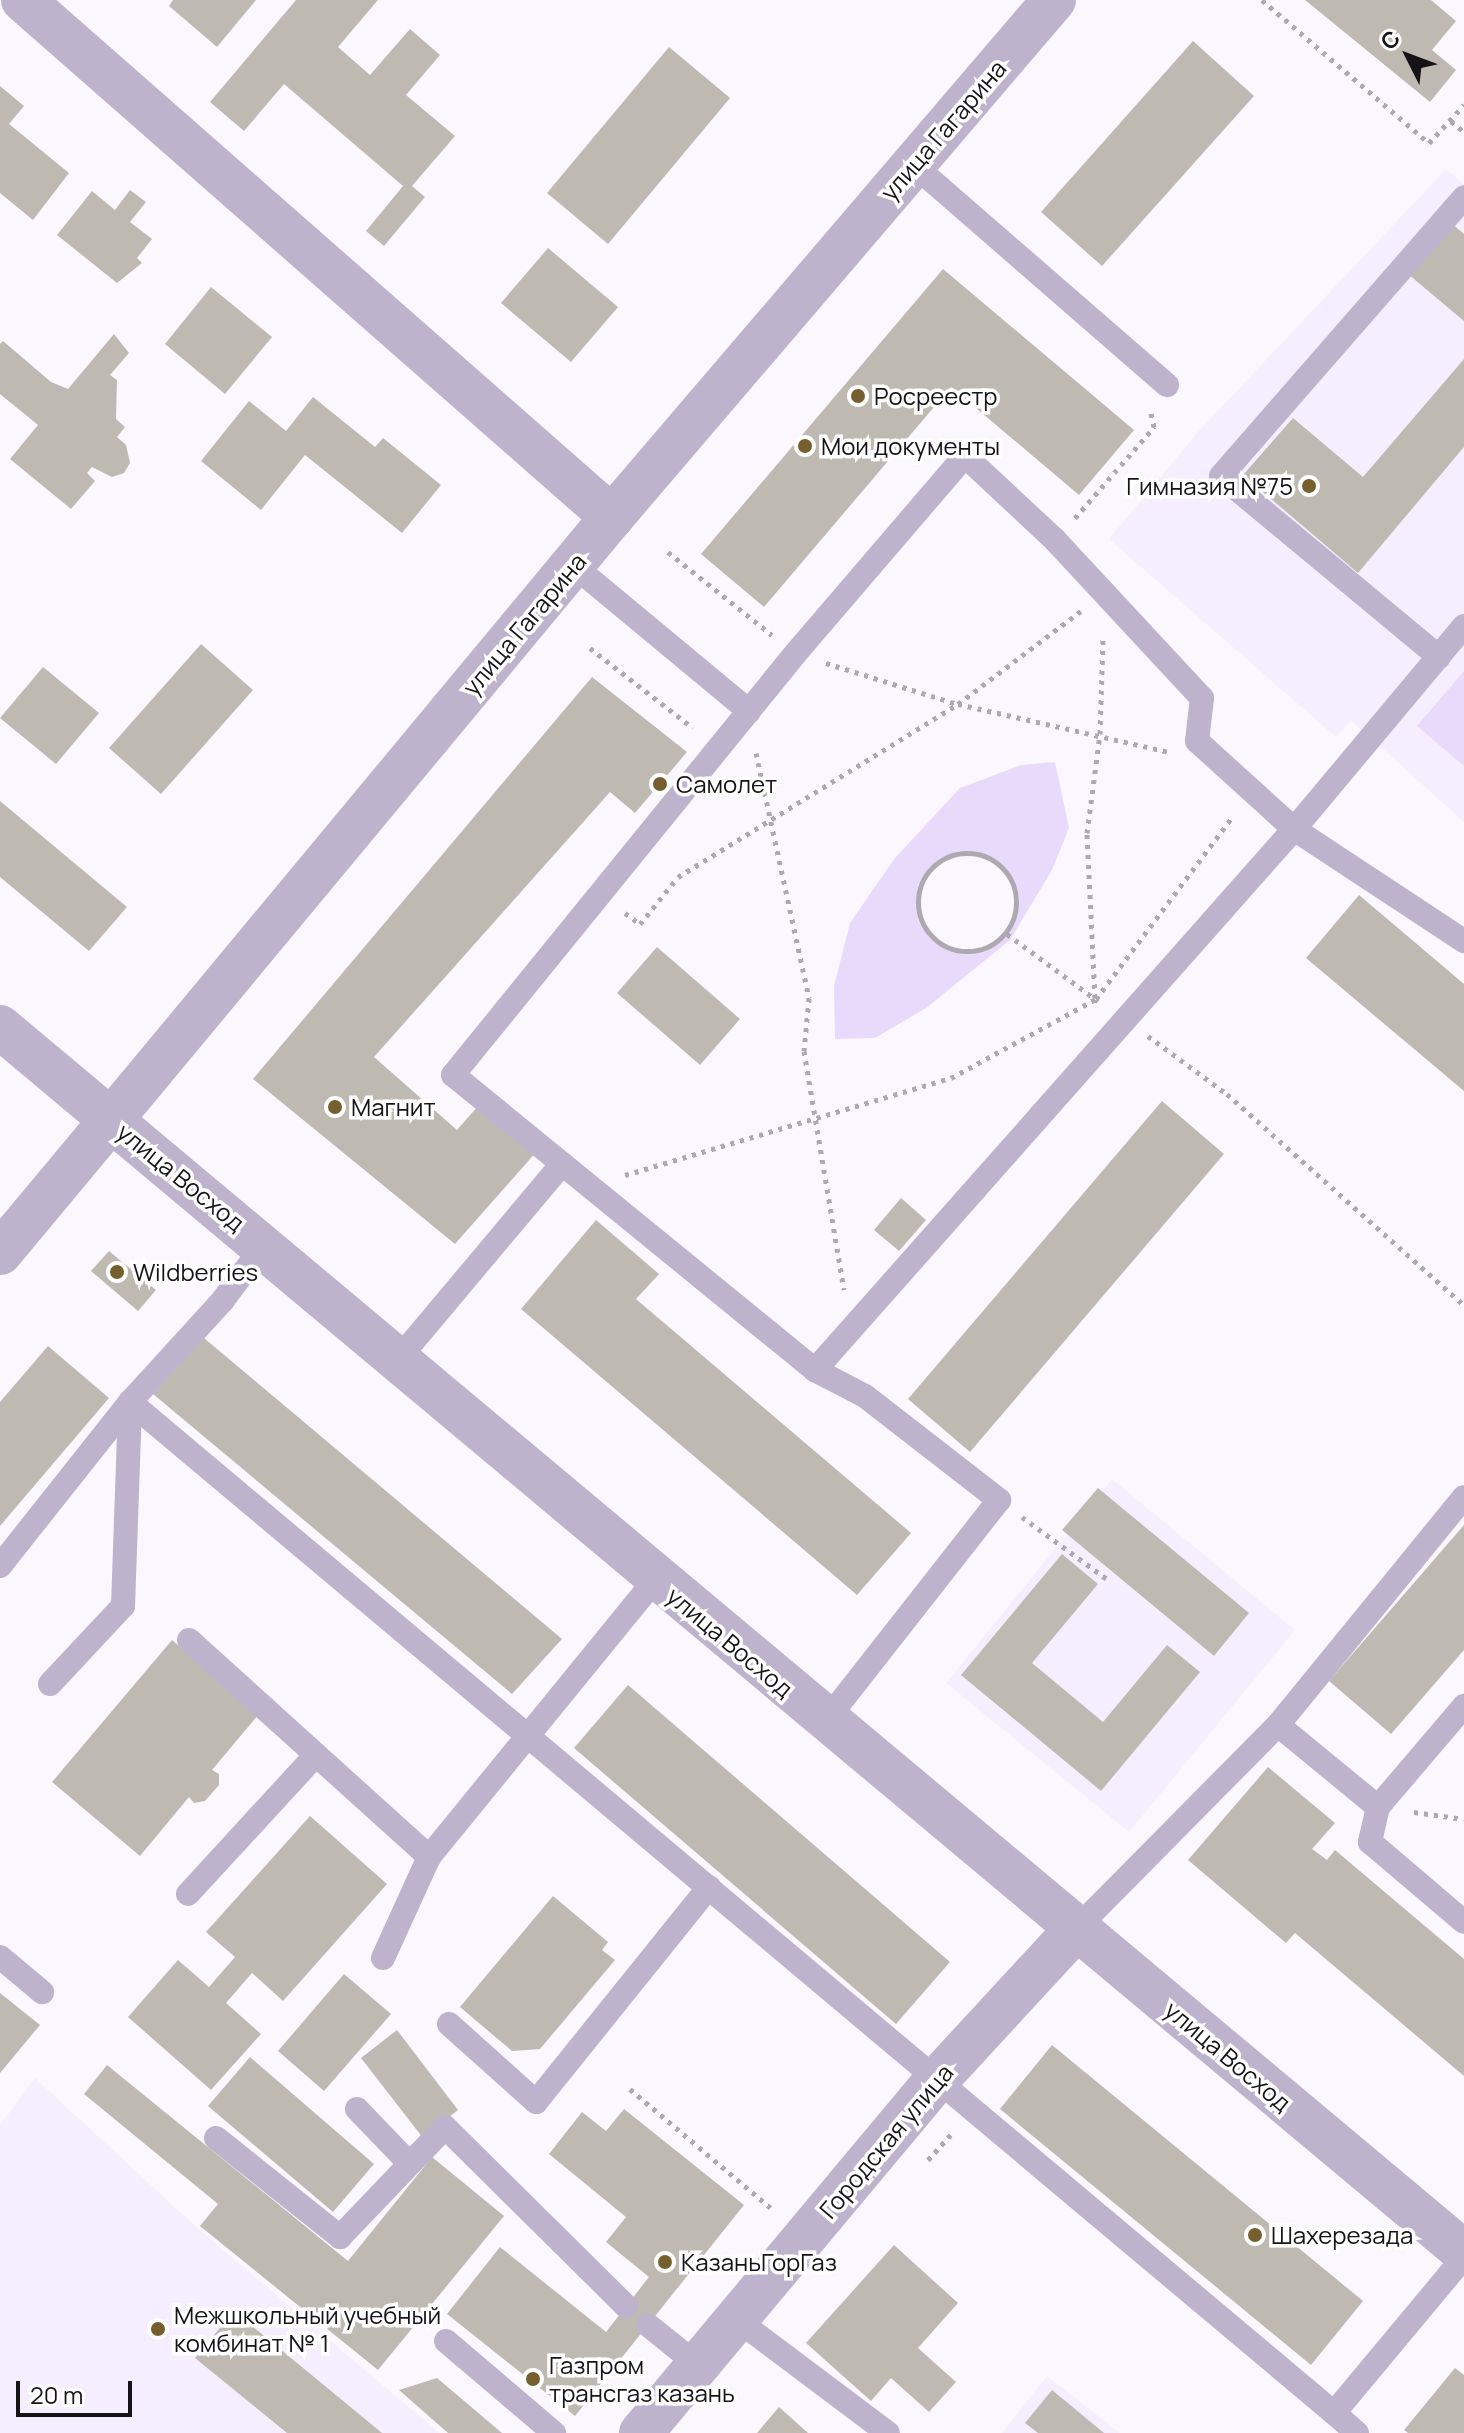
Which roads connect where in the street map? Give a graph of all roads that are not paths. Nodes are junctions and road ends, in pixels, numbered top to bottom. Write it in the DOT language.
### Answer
graph roads {
  1 [pos="23,0"];
  2 [pos="1054,0"];
  3 [pos="915,166"];
  4 [pos="1464,197"];
  5 [pos="1167,385"];
  6 [pos="612,517"];
  7 [pos="573,565"];
  8 [pos="1464,626"];
  9 [pos="1439,657"];
  10 [pos="749,711"];
  11 [pos="1294,829"];
  12 [pos="1464,941"];
  13 [pos="0,1027"];
  14 [pos="111,1120"];
  15 [pos="562,1164"];
  16 [pos="264,1245"];
  17 [pos="0,1253"];
  18 [pos="400,1357"];
  19 [pos="815,1370"];
  20 [pos="130,1402"];
  21 [pos="1464,1497"];
  22 [pos="0,1566"];
  23 [pos="656,1579"];
  24 [pos="189,1640"];
  25 [pos="50,1684"];
  26 [pos="1464,1706"];
  27 [pos="825,1722"];
  28 [pos="1278,1725"];
  29 [pos="530,1735"];
  30 [pos="316,1755"];
  31 [pos="1378,1807"];
  32 [pos="429,1857"];
  33 [pos="709,1887"];
  34 [pos="188,1894"];
  35 [pos="1464,1922"];
  36 [pos="1076,1929"];
  37 [pos="0,1957"];
  38 [pos="383,1958"];
  39 [pos="42,1992"];
  40 [pos="449,2024"];
  41 [pos="934,2083"];
  42 [pos="357,2109"];
  43 [pos="216,2138"];
  44 [pos="410,2164"];
  45 [pos="1464,2255"];
  46 [pos="626,2306"];
  47 [pos="736,2319"];
  48 [pos="648,2325"];
  49 [pos="446,2341"];
  50 [pos="698,2365"];
  51 [pos="1334,2413"];
  52 [pos="554,2433"];
  53 [pos="641,2433"];
  54 [pos="888,2433"];
  55 [pos="1357,2433"];
  1 -- 6 [label="street"];
  2 -- 3 [label="street, улица Гагарина"];
  3 -- 5 [label="lane"];
  3 -- 6 [label="street, улица Гагарина"];
  4 -- 9 [label="lane"];
  6 -- 7 [label="street, улица Гагарина"];
  7 -- 10 [label="lane"];
  7 -- 14 [label="street, улица Гагарина"];
  8 -- 9 [label="lane"];
  9 -- 11 [label="lane"];
  10 -- 11 [label="lane"];
  10 -- 15 [label="lane"];
  11 -- 12 [label="lane"];
  11 -- 19 [label="lane"];
  13 -- 14 [label="street, улица Восход"];
  14 -- 16 [label="street, улица Восход"];
  14 -- 17 [label="street, улица Гагарина"];
  15 -- 18 [label="lane"];
  15 -- 19 [label="lane"];
  16 -- 18 [label="street, улица Восход"];
  16 -- 20 [label="lane"];
  18 -- 23 [label="street, улица Восход"];
  19 -- 27 [label="lane"];
  20 -- 22 [label="lane"];
  20 -- 25 [label="lane"];
  20 -- 29 [label="lane"];
  21 -- 28 [label="lane"];
  23 -- 27 [label="street, улица Восход"];
  23 -- 29 [label="lane"];
  24 -- 30 [label="lane"];
  26 -- 31 [label="lane"];
  27 -- 36 [label="street, улица Восход"];
  28 -- 31 [label="lane"];
  28 -- 36 [label="lane"];
  29 -- 32 [label="lane"];
  29 -- 33 [label="lane"];
  30 -- 32 [label="lane"];
  30 -- 34 [label="lane"];
  31 -- 35 [label="lane"];
  32 -- 38 [label="lane"];
  33 -- 40 [label="lane"];
  33 -- 41 [label="lane"];
  36 -- 41 [label="street, Городская улица"];
  36 -- 45 [label="street, улица Восход"];
  37 -- 39 [label="lane"];
  41 -- 47 [label="street, Городская улица"];
  41 -- 51 [label="lane"];
  42 -- 44 [label="lane"];
  43 -- 44 [label="lane"];
  44 -- 46 [label="lane"];
  45 -- 51 [label="lane"];
  47 -- 50 [label="street, Городская улица"];
  47 -- 54 [label="lane"];
  48 -- 50 [label="lane"];
  49 -- 52 [label="lane"];
  50 -- 53 [label="street, Городская улица"];
  51 -- 55 [label="lane"];
}
